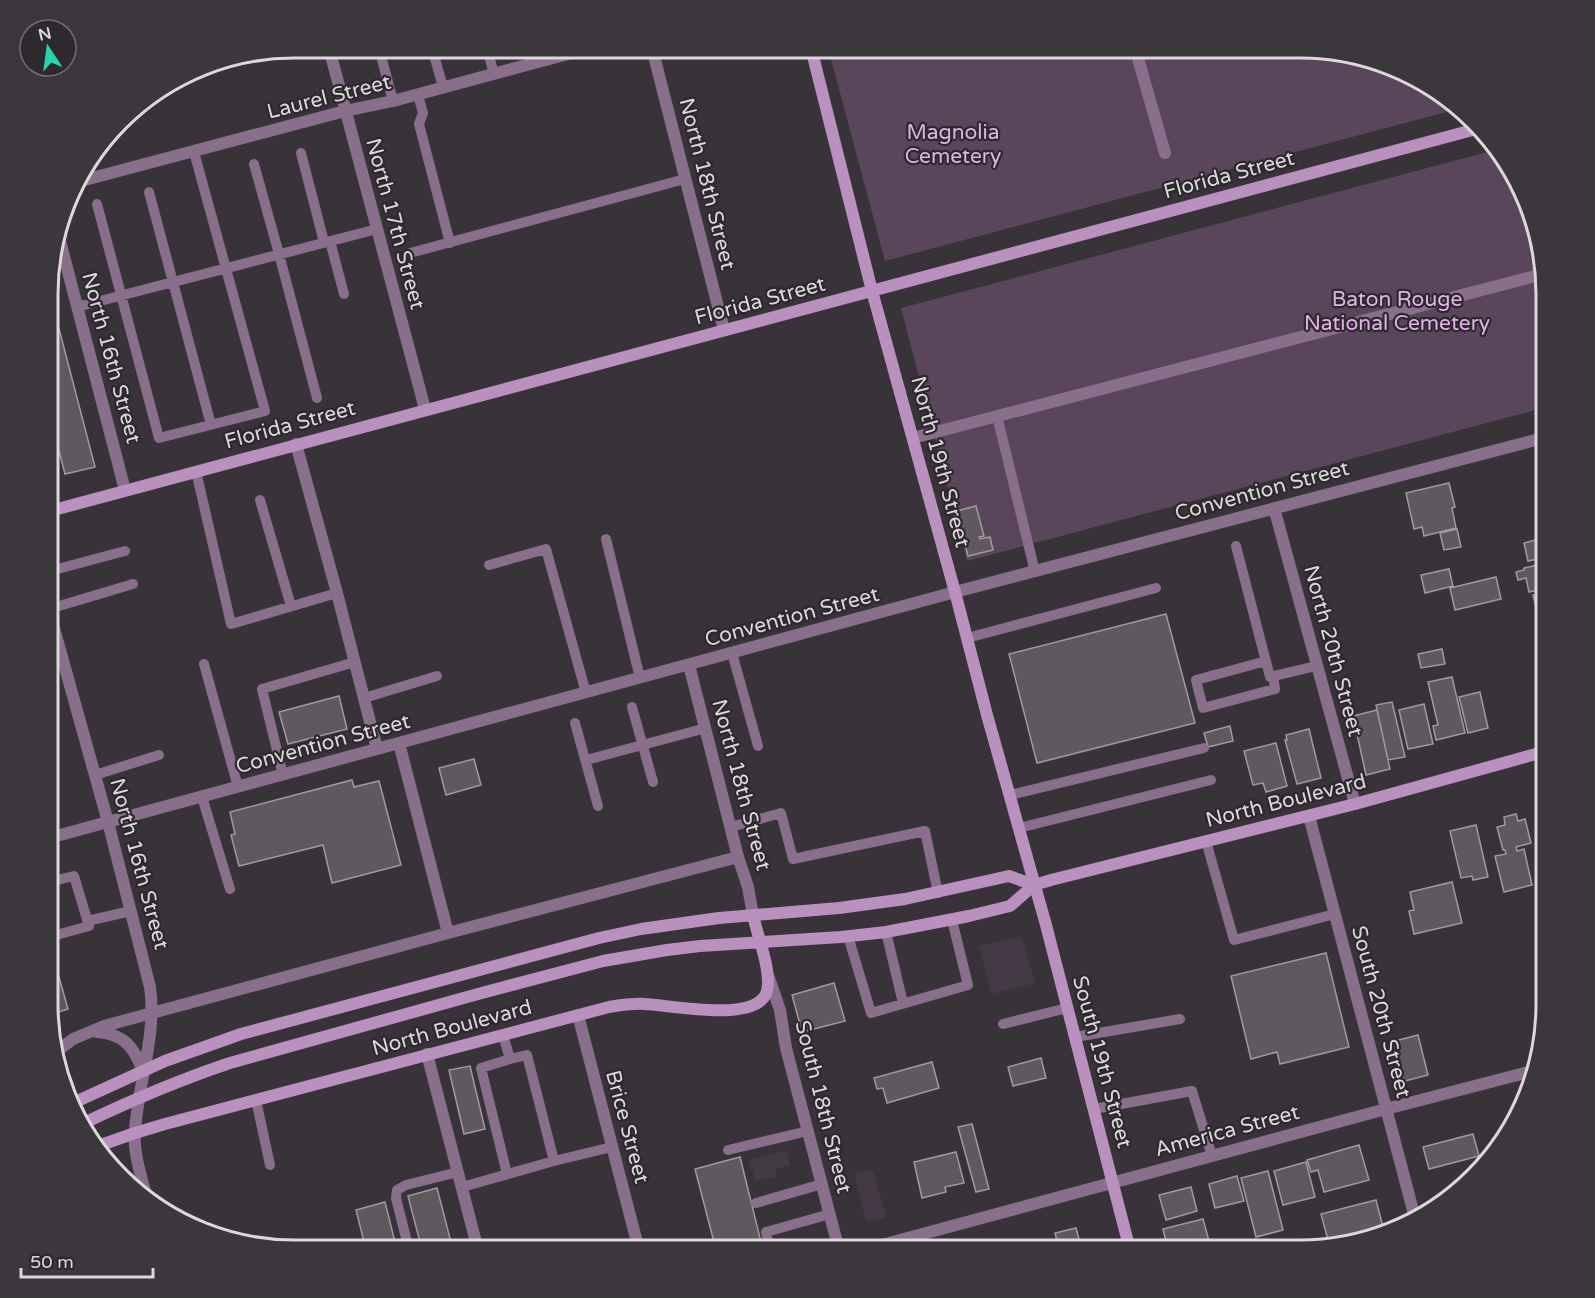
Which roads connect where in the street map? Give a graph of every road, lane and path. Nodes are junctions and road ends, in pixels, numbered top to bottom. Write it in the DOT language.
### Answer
graph roads {
  1 [pos="332,58"];
  2 [pos="382,58"];
  3 [pos="435,58"];
  4 [pos="490,58"];
  5 [pos="553,58"];
  6 [pos="655,58"];
  7 [pos="813,58"];
  8 [pos="1138,58"];
  9 [pos="494,74"];
  10 [pos="444,87"];
  11 [pos="418,94"];
  12 [pos="393,101"];
  13 [pos="345,111"];
  14 [pos="1470,131"];
  15 [pos="194,152"];
  16 [pos="301,153"];
  17 [pos="1165,153"];
  18 [pos="254,164"];
  19 [pos="89,179"];
  20 [pos="685,179"];
  21 [pos="149,192"];
  22 [pos="97,204"];
  23 [pos="376,229"];
  24 [pos="327,242"];
  25 [pos="450,243"];
  26 [pos="63,251"];
  27 [pos="279,254"];
  28 [pos="410,254"];
  29 [pos="226,268"];
  30 [pos="1536,276"];
  31 [pos="174,282"];
  32 [pos="873,291"];
  33 [pos="344,294"];
  34 [pos="122,295"];
  35 [pos="77,307"];
  36 [pos="724,330"];
  37 [pos="317,398"];
  38 [pos="425,409"];
  39 [pos="997,416"];
  40 [pos="211,425"];
  41 [pos="913,438"];
  42 [pos="1536,440"];
  43 [pos="296,444"];
  44 [pos="196,471"];
  45 [pos="125,490"];
  46 [pos="260,500"];
  47 [pos="1274,508"];
  48 [pos="58,509"];
  49 [pos="606,539"];
  50 [pos="1236,546"];
  51 [pos="125,551"];
  52 [pos="489,565"];
  53 [pos="58,569"];
  54 [pos="1035,572"];
  55 [pos="133,585"];
  56 [pos="1155,588"];
  57 [pos="955,592"];
  58 [pos="337,593"];
  59 [pos="291,606"];
  60 [pos="58,607"];
  61 [pos="967,638"];
  62 [pos="58,642"];
  63 [pos="732,653"];
  64 [pos="1266,661"];
  65 [pos="355,662"];
  66 [pos="204,664"];
  67 [pos="689,665"];
  68 [pos="1316,666"];
  69 [pos="437,676"];
  70 [pos="1274,676"];
  71 [pos="640,678"];
  72 [pos="586,693"];
  73 [pos="364,698"];
  74 [pos="632,706"];
  75 [pos="575,723"];
  76 [pos="706,728"];
  77 [pos="399,743"];
  78 [pos="642,745"];
  79 [pos="758,746"];
  80 [pos="1204,748"];
  81 [pos="377,749"];
  82 [pos="1536,754"];
  83 [pos="159,755"];
  84 [pos="585,760"];
  85 [pos="95,775"];
  86 [pos="283,775"];
  87 [pos="1210,780"];
  88 [pos="652,782"];
  89 [pos="238,787"];
  90 [pos="1010,795"];
  91 [pos="202,797"];
  92 [pos="1354,804"];
  93 [pos="598,806"];
  94 [pos="1309,816"];
  95 [pos="108,822"];
  96 [pos="730,827"];
  97 [pos="1019,828"];
  98 [pos="58,836"];
  99 [pos="1206,841"];
  100 [pos="738,856"];
  101 [pos="58,880"];
  102 [pos="1034,885"];
  103 [pos="230,889"];
  104 [pos="938,893"];
  105 [pos="131,911"];
  106 [pos="753,915"];
  107 [pos="1335,915"];
  108 [pos="952,920"];
  109 [pos="87,921"];
  110 [pos="886,932"];
  111 [pos="448,933"];
  112 [pos="58,935"];
  113 [pos="848,936"];
  114 [pos="759,942"];
  115 [pos="768,974"];
  116 [pos="903,1003"];
  117 [pos="1067,1008"];
  118 [pos="152,1013"];
  119 [pos="578,1015"];
  120 [pos="1180,1018"];
  121 [pos="1003,1024"];
  122 [pos="89,1031"];
  123 [pos="503,1035"];
  124 [pos="1075,1037"];
  125 [pos="63,1047"];
  126 [pos="427,1054"];
  127 [pos="510,1059"];
  128 [pos="144,1072"];
  129 [pos="1526,1073"];
  130 [pos="79,1100"];
  131 [pos="256,1100"];
  132 [pos="1094,1109"];
  133 [pos="1386,1109"];
  134 [pos="90,1120"];
  135 [pos="808,1131"];
  136 [pos="135,1133"];
  137 [pos="105,1144"];
  138 [pos="612,1147"];
  139 [pos="728,1150"];
  140 [pos="1212,1156"];
  141 [pos="554,1161"];
  142 [pos="270,1165"];
  143 [pos="458,1172"];
  144 [pos="507,1174"];
  145 [pos="1113,1182"];
  146 [pos="822,1184"];
  147 [pos="145,1186"];
  148 [pos="462,1187"];
  149 [pos="756,1203"];
  150 [pos="1413,1211"];
  151 [pos="830,1214"];
  152 [pos="406,1240"];
  153 [pos="475,1240"];
  154 [pos="636,1240"];
  155 [pos="768,1240"];
  156 [pos="836,1240"];
  157 [pos="900,1240"];
  158 [pos="1128,1240"];
  1 -- 13 [label="street, North 17th Street"];
  2 -- 12 [label="lane"];
  3 -- 10 [label="lane"];
  4 -- 9 [label="lane"];
  5 -- 9 [label="street, Laurel Street"];
  6 -- 20 [label="street, North 18th Street"];
  7 -- 32 [label="street, North 19th Street"];
  8 -- 17 [label="street"];
  9 -- 10 [label="street, Laurel Street"];
  10 -- 11 [label="street, Laurel Street"];
  11 -- 12 [label="street, Laurel Street"];
  11 -- 25 [label="lane"];
  12 -- 13 [label="street, Laurel Street"];
  13 -- 15 [label="street, Laurel Street"];
  13 -- 23 [label="street, North 17th Street"];
  14 -- 32 [label="street, Florida Street"];
  15 -- 19 [label="street, Laurel Street"];
  15 -- 29 [label="lane"];
  16 -- 24 [label="lane"];
  18 -- 27 [label="lane"];
  20 -- 25 [label="lane"];
  20 -- 36 [label="street, North 18th Street"];
  21 -- 31 [label="lane"];
  22 -- 34 [label="lane"];
  23 -- 24 [label="lane"];
  23 -- 38 [label="street, North 17th Street"];
  24 -- 27 [label="lane"];
  24 -- 33 [label="lane"];
  25 -- 28 [label="lane"];
  26 -- 35 [label="street, North 16th Street"];
  27 -- 29 [label="lane"];
  27 -- 37 [label="lane"];
  29 -- 31 [label="lane"];
  29 -- 40 [label="lane"];
  30 -- 39 [label="street"];
  31 -- 34 [label="lane"];
  31 -- 40 [label="lane"];
  32 -- 36 [label="street, Florida Street"];
  32 -- 41 [label="street, North 19th Street"];
  34 -- 35 [label="lane"];
  34 -- 40 [label="lane"];
  35 -- 45 [label="street, North 16th Street"];
  36 -- 38 [label="street, Florida Street"];
  38 -- 43 [label="street, Florida Street"];
  39 -- 41 [label="street"];
  39 -- 54 [label="lane"];
  41 -- 57 [label="street, North 19th Street"];
  42 -- 47 [label="street, Convention Street"];
  43 -- 44 [label="street, Florida Street"];
  43 -- 58 [label="street"];
  44 -- 45 [label="street, Florida Street"];
  44 -- 59 [label="lane"];
  45 -- 48 [label="street, Florida Street"];
  46 -- 59 [label="lane"];
  47 -- 54 [label="street, Convention Street"];
  47 -- 68 [label="street, North 20th Street"];
  49 -- 71 [label="lane"];
  50 -- 64 [label="lane"];
  51 -- 53 [label="lane"];
  52 -- 72 [label="lane"];
  54 -- 57 [label="street, Convention Street"];
  55 -- 60 [label="lane"];
  56 -- 61 [label="lane"];
  57 -- 61 [label="street, North 19th Street"];
  57 -- 63 [label="street, Convention Street"];
  58 -- 59 [label="lane"];
  58 -- 65 [label="street"];
  61 -- 90 [label="street, North 19th Street"];
  62 -- 85 [label="street, North 16th Street"];
  63 -- 67 [label="street, Convention Street"];
  63 -- 79 [label="lane"];
  64 -- 70 [label="lane"];
  64 -- 70 [label="lane"];
  65 -- 73 [label="street"];
  65 -- 86 [label="lane"];
  66 -- 89 [label="lane"];
  67 -- 71 [label="street, Convention Street"];
  67 -- 76 [label="street, North 18th Street"];
  68 -- 70 [label="lane"];
  68 -- 92 [label="street, North 20th Street"];
  69 -- 73 [label="lane"];
  71 -- 72 [label="street, Convention Street"];
  72 -- 77 [label="street, Convention Street"];
  73 -- 81 [label="street"];
  74 -- 78 [label="lane"];
  75 -- 84 [label="lane"];
  76 -- 78 [label="lane"];
  76 -- 96 [label="street, North 18th Street"];
  77 -- 81 [label="street, Convention Street"];
  77 -- 111 [label="street"];
  78 -- 84 [label="lane"];
  78 -- 88 [label="lane"];
  80 -- 90 [label="lane"];
  81 -- 86 [label="street, Convention Street"];
  82 -- 92 [label="street, North Boulevard"];
  83 -- 85 [label="lane"];
  84 -- 93 [label="lane"];
  85 -- 95 [label="street, North 16th Street"];
  86 -- 89 [label="street, Convention Street"];
  87 -- 97 [label="lane"];
  89 -- 91 [label="street, Convention Street"];
  90 -- 97 [label="street, North 19th Street"];
  91 -- 95 [label="street, Convention Street"];
  91 -- 103 [label="lane"];
  92 -- 94 [label="street, North Boulevard"];
  94 -- 99 [label="street, North Boulevard"];
  94 -- 107 [label="street, South 20th Street"];
  95 -- 98 [label="street, Convention Street"];
  95 -- 105 [label="street, North 16th Street"];
  96 -- 100 [label="street, North 18th Street"];
  96 -- 104 [label="lane"];
  97 -- 102 [label="street, North 19th Street"];
  99 -- 102 [label="street, North Boulevard"];
  99 -- 107 [label="lane"];
  100 -- 106 [label="street, North 18th Street"];
  100 -- 111 [label="street"];
  101 -- 109 [label="lane"];
  102 -- 104 [label="street"];
  102 -- 108 [label="street, North Boulevard"];
  102 -- 117 [label="street, South 19th Street"];
  104 -- 106 [label="street"];
  105 -- 109 [label="lane"];
  105 -- 118 [label="street, North 16th Street"];
  106 -- 114 [label="street"];
  106 -- 130 [label="street"];
  107 -- 133 [label="street, South 20th Street"];
  108 -- 110 [label="street, North Boulevard"];
  108 -- 116 [label="lane"];
  109 -- 112 [label="lane"];
  110 -- 113 [label="street, North Boulevard"];
  110 -- 116 [label="lane"];
  111 -- 118 [label="street"];
  113 -- 114 [label="street, North Boulevard"];
  113 -- 116 [label="lane"];
  114 -- 115 [label="street"];
  114 -- 134 [label="street, North Boulevard"];
  115 -- 119 [label="street, North Boulevard"];
  115 -- 135 [label="street, South 18th Street"];
  117 -- 121 [label="lane"];
  117 -- 124 [label="street, South 19th Street"];
  118 -- 122 [label="street"];
  118 -- 128 [label="street, North 16th Street"];
  119 -- 123 [label="street, North Boulevard"];
  119 -- 138 [label="street, Brice Street"];
  120 -- 124 [label="lane"];
  122 -- 125 [label="street"];
  122 -- 128 [label="street"];
  123 -- 126 [label="street, North Boulevard"];
  123 -- 127 [label="lane"];
  124 -- 132 [label="street, South 19th Street"];
  126 -- 131 [label="street, North Boulevard"];
  126 -- 143 [label="street"];
  127 -- 141 [label="lane"];
  127 -- 144 [label="lane"];
  128 -- 136 [label="street, North 16th Street"];
  129 -- 133 [label="street, America Street"];
  131 -- 136 [label="street, North Boulevard"];
  131 -- 142 [label="lane"];
  132 -- 140 [label="lane"];
  132 -- 145 [label="street, South 19th Street"];
  133 -- 140 [label="street, America Street"];
  133 -- 150 [label="street, South 20th Street"];
  135 -- 139 [label="lane"];
  135 -- 146 [label="street, South 18th Street"];
  136 -- 137 [label="street, North Boulevard"];
  136 -- 147 [label="street, North 16th Street"];
  138 -- 141 [label="lane"];
  138 -- 154 [label="street, Brice Street"];
  140 -- 145 [label="street, America Street"];
  141 -- 144 [label="lane"];
  143 -- 148 [label="street"];
  143 -- 152 [label="lane"];
  144 -- 148 [label="lane"];
  145 -- 157 [label="street, America Street"];
  145 -- 158 [label="street, South 19th Street"];
  146 -- 149 [label="lane"];
  146 -- 151 [label="street, South 18th Street"];
  148 -- 153 [label="street"];
  151 -- 155 [label="lane"];
  151 -- 156 [label="street, South 18th Street"];
}
